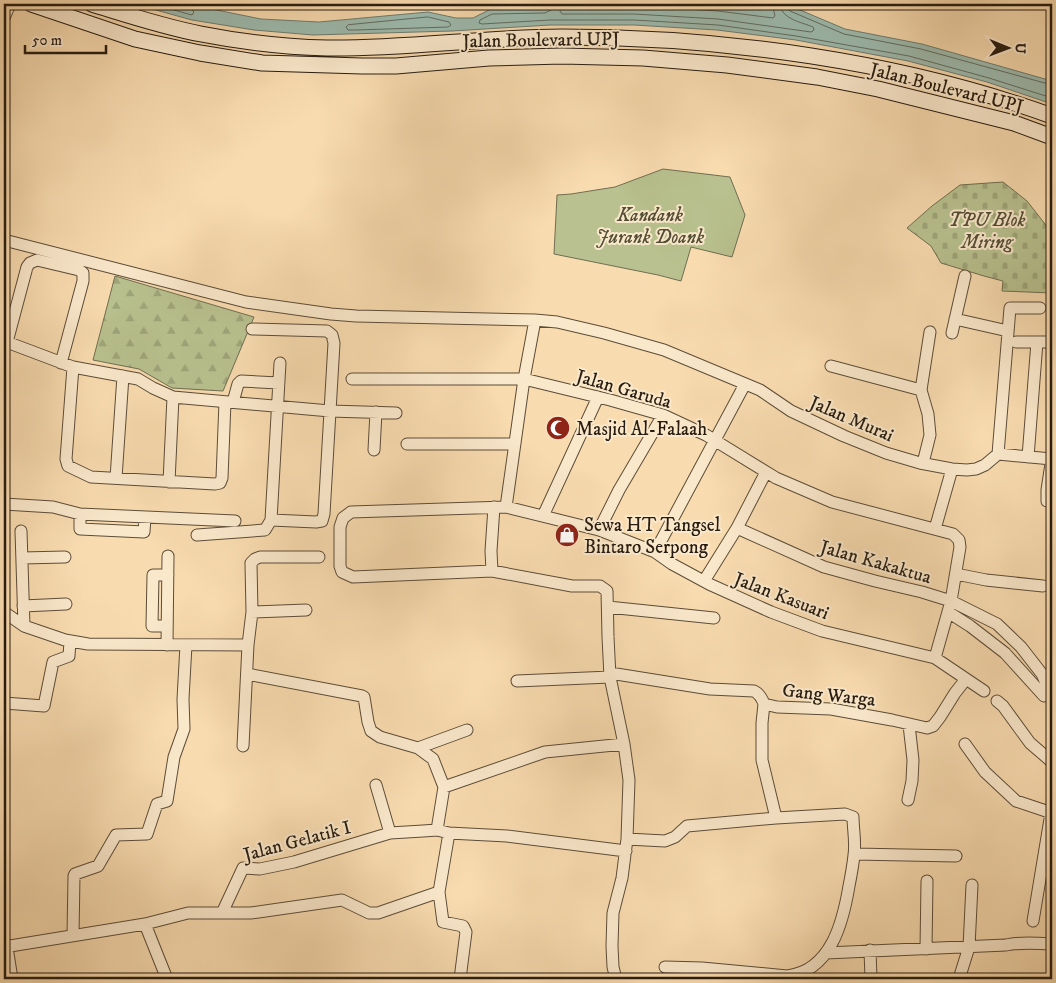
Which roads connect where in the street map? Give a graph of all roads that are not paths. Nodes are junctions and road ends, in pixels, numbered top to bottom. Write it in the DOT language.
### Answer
graph roads {
  1 [pos="10,4"];
  2 [pos="30,4"];
  3 [pos="92,4"];
  4 [pos="4,18"];
  5 [pos="1052,116"];
  6 [pos="1052,137"];
  7 [pos="4,240"];
  8 [pos="965,276"];
  9 [pos="1040,308"];
  10 [pos="956,319"];
  11 [pos="535,320"];
  12 [pos="252,329"];
  13 [pos="1008,331"];
  14 [pos="930,332"];
  15 [pos="952,333"];
  16 [pos="5,341"];
  17 [pos="1016,342"];
  18 [pos="1037,342"];
  19 [pos="1052,342"];
  20 [pos="61,363"];
  21 [pos="280,363"];
  22 [pos="831,366"];
  23 [pos="73,367"];
  24 [pos="123,376"];
  25 [pos="352,379"];
  26 [pos="524,379"];
  27 [pos="279,383"];
  28 [pos="745,384"];
  29 [pos="921,390"];
  30 [pos="173,397"];
  31 [pos="598,397"];
  32 [pos="229,402"];
  33 [pos="277,406"];
  34 [pos="330,411"];
  35 [pos="376,412"];
  36 [pos="396,413"];
  37 [pos="663,415"];
  38 [pos="715,440"];
  39 [pos="407,444"];
  40 [pos="514,444"];
  41 [pos="374,450"];
  42 [pos="998,454"];
  43 [pos="1028,457"];
  44 [pos="1052,458"];
  45 [pos="923,463"];
  46 [pos="952,469"];
  47 [pos="766,472"];
  48 [pos="116,478"];
  49 [pos="169,482"];
  50 [pos="1052,502"];
  51 [pos="4,504"];
  52 [pos="500,507"];
  53 [pos="543,516"];
  54 [pos="271,520"];
  55 [pos="235,521"];
  56 [pos="737,528"];
  57 [pos="934,529"];
  58 [pos="599,530"];
  59 [pos="21,531"];
  60 [pos="197,535"];
  61 [pos="655,552"];
  62 [pos="168,556"];
  63 [pos="65,557"];
  64 [pos="319,557"];
  65 [pos="22,558"];
  66 [pos="492,571"];
  67 [pos="956,574"];
  68 [pos="704,581"];
  69 [pos="1043,586"];
  70 [pos="66,604"];
  71 [pos="23,606"];
  72 [pos="950,606"];
  73 [pos="608,607"];
  74 [pos="306,610"];
  75 [pos="4,612"];
  76 [pos="252,612"];
  77 [pos="714,618"];
  78 [pos="24,626"];
  79 [pos="70,642"];
  80 [pos="167,645"];
  81 [pos="186,645"];
  82 [pos="248,645"];
  83 [pos="935,658"];
  84 [pos="247,674"];
  85 [pos="610,675"];
  86 [pos="966,679"];
  87 [pos="517,681"];
  88 [pos="984,691"];
  89 [pos="1048,696"];
  90 [pos="997,701"];
  91 [pos="4,703"];
  92 [pos="764,704"];
  93 [pos="909,724"];
  94 [pos="466,730"];
  95 [pos="624,744"];
  96 [pos="965,744"];
  97 [pos="243,746"];
  98 [pos="418,748"];
  99 [pos="1052,762"];
  100 [pos="376,785"];
  101 [pos="444,787"];
  102 [pos="908,800"];
  103 [pos="1052,811"];
  104 [pos="776,818"];
  105 [pos="437,830"];
  106 [pos="390,833"];
  107 [pos="449,833"];
  108 [pos="627,839"];
  109 [pos="626,851"];
  110 [pos="854,854"];
  111 [pos="956,856"];
  112 [pos="927,881"];
  113 [pos="972,885"];
  114 [pos="439,892"];
  115 [pos="222,913"];
  116 [pos="1033,920"];
  117 [pos="145,924"];
  118 [pos="72,936"];
  119 [pos="1052,944"];
  120 [pos="5,947"];
  121 [pos="969,947"];
  122 [pos="926,949"];
  123 [pos="870,950"];
  124 [pos="826,953"];
  125 [pos="665,967"];
  126 [pos="740,976"];
  127 [pos="12,979"];
  128 [pos="167,979"];
  129 [pos="460,979"];
  130 [pos="616,979"];
  131 [pos="871,979"];
  132 [pos="959,979"];
  1 -- 4 [label="street"];
  2 -- 6 [label="street, Jalan Boulevard UPJ"];
  3 -- 5 [label="street, Jalan Boulevard UPJ"];
  7 -- 11 [label="street, Jalan Murai"];
  8 -- 10 [label="street"];
  9 -- 13 [label="street"];
  10 -- 13 [label="street"];
  10 -- 15 [label="street"];
  11 -- 26 [label="street"];
  11 -- 28 [label="street, Jalan Murai"];
  12 -- 34 [label="street"];
  13 -- 42 [label="street"];
  14 -- 29 [label="street"];
  16 -- 20 [label="street"];
  16 -- 20 [label="street"];
  17 -- 18 [label="street"];
  18 -- 19 [label="street"];
  18 -- 43 [label="street"];
  20 -- 23 [label="street"];
  21 -- 27 [label="street"];
  22 -- 29 [label="street"];
  23 -- 24 [label="street"];
  23 -- 48 [label="street"];
  24 -- 30 [label="street"];
  24 -- 48 [label="street"];
  25 -- 26 [label="street, Jalan Garuda"];
  26 -- 31 [label="street, Jalan Garuda"];
  26 -- 40 [label="street"];
  27 -- 32 [label="street"];
  27 -- 33 [label="street"];
  28 -- 38 [label="street"];
  28 -- 45 [label="street, Jalan Murai"];
  29 -- 45 [label="street"];
  30 -- 32 [label="street"];
  30 -- 49 [label="street"];
  31 -- 37 [label="street, Jalan Garuda"];
  31 -- 53 [label="street"];
  32 -- 33 [label="street"];
  32 -- 49 [label="street"];
  33 -- 34 [label="street"];
  33 -- 54 [label="street"];
  34 -- 35 [label="street"];
  34 -- 54 [label="street"];
  35 -- 36 [label="street"];
  35 -- 41 [label="street"];
  37 -- 38 [label="street, Jalan Garuda"];
  37 -- 58 [label="street"];
  38 -- 47 [label="street, Jalan Garuda"];
  38 -- 61 [label="street"];
  39 -- 40 [label="street"];
  40 -- 52 [label="street"];
  42 -- 43 [label="street"];
  42 -- 46 [label="street, Jalan Murai"];
  43 -- 44 [label="street"];
  44 -- 50 [label="street"];
  45 -- 46 [label="street, Jalan Murai"];
  46 -- 57 [label="street"];
  47 -- 56 [label="street"];
  47 -- 57 [label="street, Jalan Garuda"];
  48 -- 49 [label="street"];
  51 -- 55 [label="street"];
  52 -- 53 [label="street, Jalan Kasuari"];
  52 -- 66 [label="street"];
  52 -- 66 [label="street, Jalan Kasuari"];
  53 -- 58 [label="street, Jalan Kasuari"];
  54 -- 60 [label="street"];
  56 -- 68 [label="street"];
  56 -- 72 [label="street, Jalan Kakaktua"];
  57 -- 67 [label="street, Jalan Garuda"];
  58 -- 61 [label="street, Jalan Kasuari"];
  59 -- 65 [label="street"];
  61 -- 68 [label="street, Jalan Kasuari"];
  62 -- 80 [label="street"];
  63 -- 65 [label="street"];
  64 -- 76 [label="street"];
  65 -- 71 [label="street"];
  66 -- 73 [label="street"];
  67 -- 69 [label="street"];
  67 -- 72 [label="street"];
  68 -- 83 [label="street, Jalan Kasuari"];
  70 -- 71 [label="street"];
  71 -- 78 [label="street"];
  72 -- 83 [label="street"];
  72 -- 89 [label="street"];
  72 -- 89 [label="street"];
  73 -- 77 [label="street"];
  73 -- 85 [label="street"];
  74 -- 76 [label="street"];
  75 -- 78 [label="street"];
  76 -- 82 [label="street"];
  78 -- 79 [label="street"];
  79 -- 80 [label="street"];
  79 -- 91 [label="street"];
  80 -- 81 [label="street"];
  81 -- 82 [label="street"];
  81 -- 118 [label="street"];
  82 -- 84 [label="street"];
  83 -- 86 [label="street, Jalan Kasuari"];
  84 -- 97 [label="street"];
  84 -- 98 [label="street"];
  85 -- 87 [label="street, Gang Warga"];
  85 -- 92 [label="street, Gang Warga"];
  85 -- 95 [label="street"];
  86 -- 88 [label="street, Jalan Kasuari"];
  86 -- 93 [label="street, Gang Warga"];
  90 -- 99 [label="street"];
  92 -- 93 [label="street, Gang Warga"];
  92 -- 104 [label="street"];
  93 -- 102 [label="street"];
  94 -- 98 [label="street"];
  95 -- 101 [label="street"];
  95 -- 108 [label="street"];
  96 -- 103 [label="street"];
  98 -- 101 [label="street"];
  100 -- 106 [label="street"];
  101 -- 105 [label="street"];
  103 -- 116 [label="street"];
  104 -- 108 [label="street"];
  104 -- 110 [label="street"];
  105 -- 106 [label="street, Jalan Gelatik I"];
  105 -- 107 [label="street, Jalan Gelatik I"];
  106 -- 115 [label="street, Jalan Gelatik I"];
  107 -- 109 [label="street, Jalan Gelatik I"];
  107 -- 114 [label="street"];
  108 -- 109 [label="street"];
  109 -- 130 [label="street"];
  110 -- 111 [label="street"];
  110 -- 124 [label="street"];
  112 -- 122 [label="street"];
  113 -- 121 [label="street"];
  114 -- 115 [label="street"];
  114 -- 129 [label="street"];
  115 -- 117 [label="street"];
  117 -- 118 [label="street"];
  117 -- 128 [label="street"];
  118 -- 120 [label="street"];
  119 -- 121 [label="street"];
  120 -- 127 [label="street"];
  121 -- 122 [label="street"];
  121 -- 132 [label="street"];
  122 -- 123 [label="street"];
  123 -- 124 [label="street"];
  123 -- 131 [label="street"];
  124 -- 126 [label="street"];
  125 -- 126 [label="street"];
}
